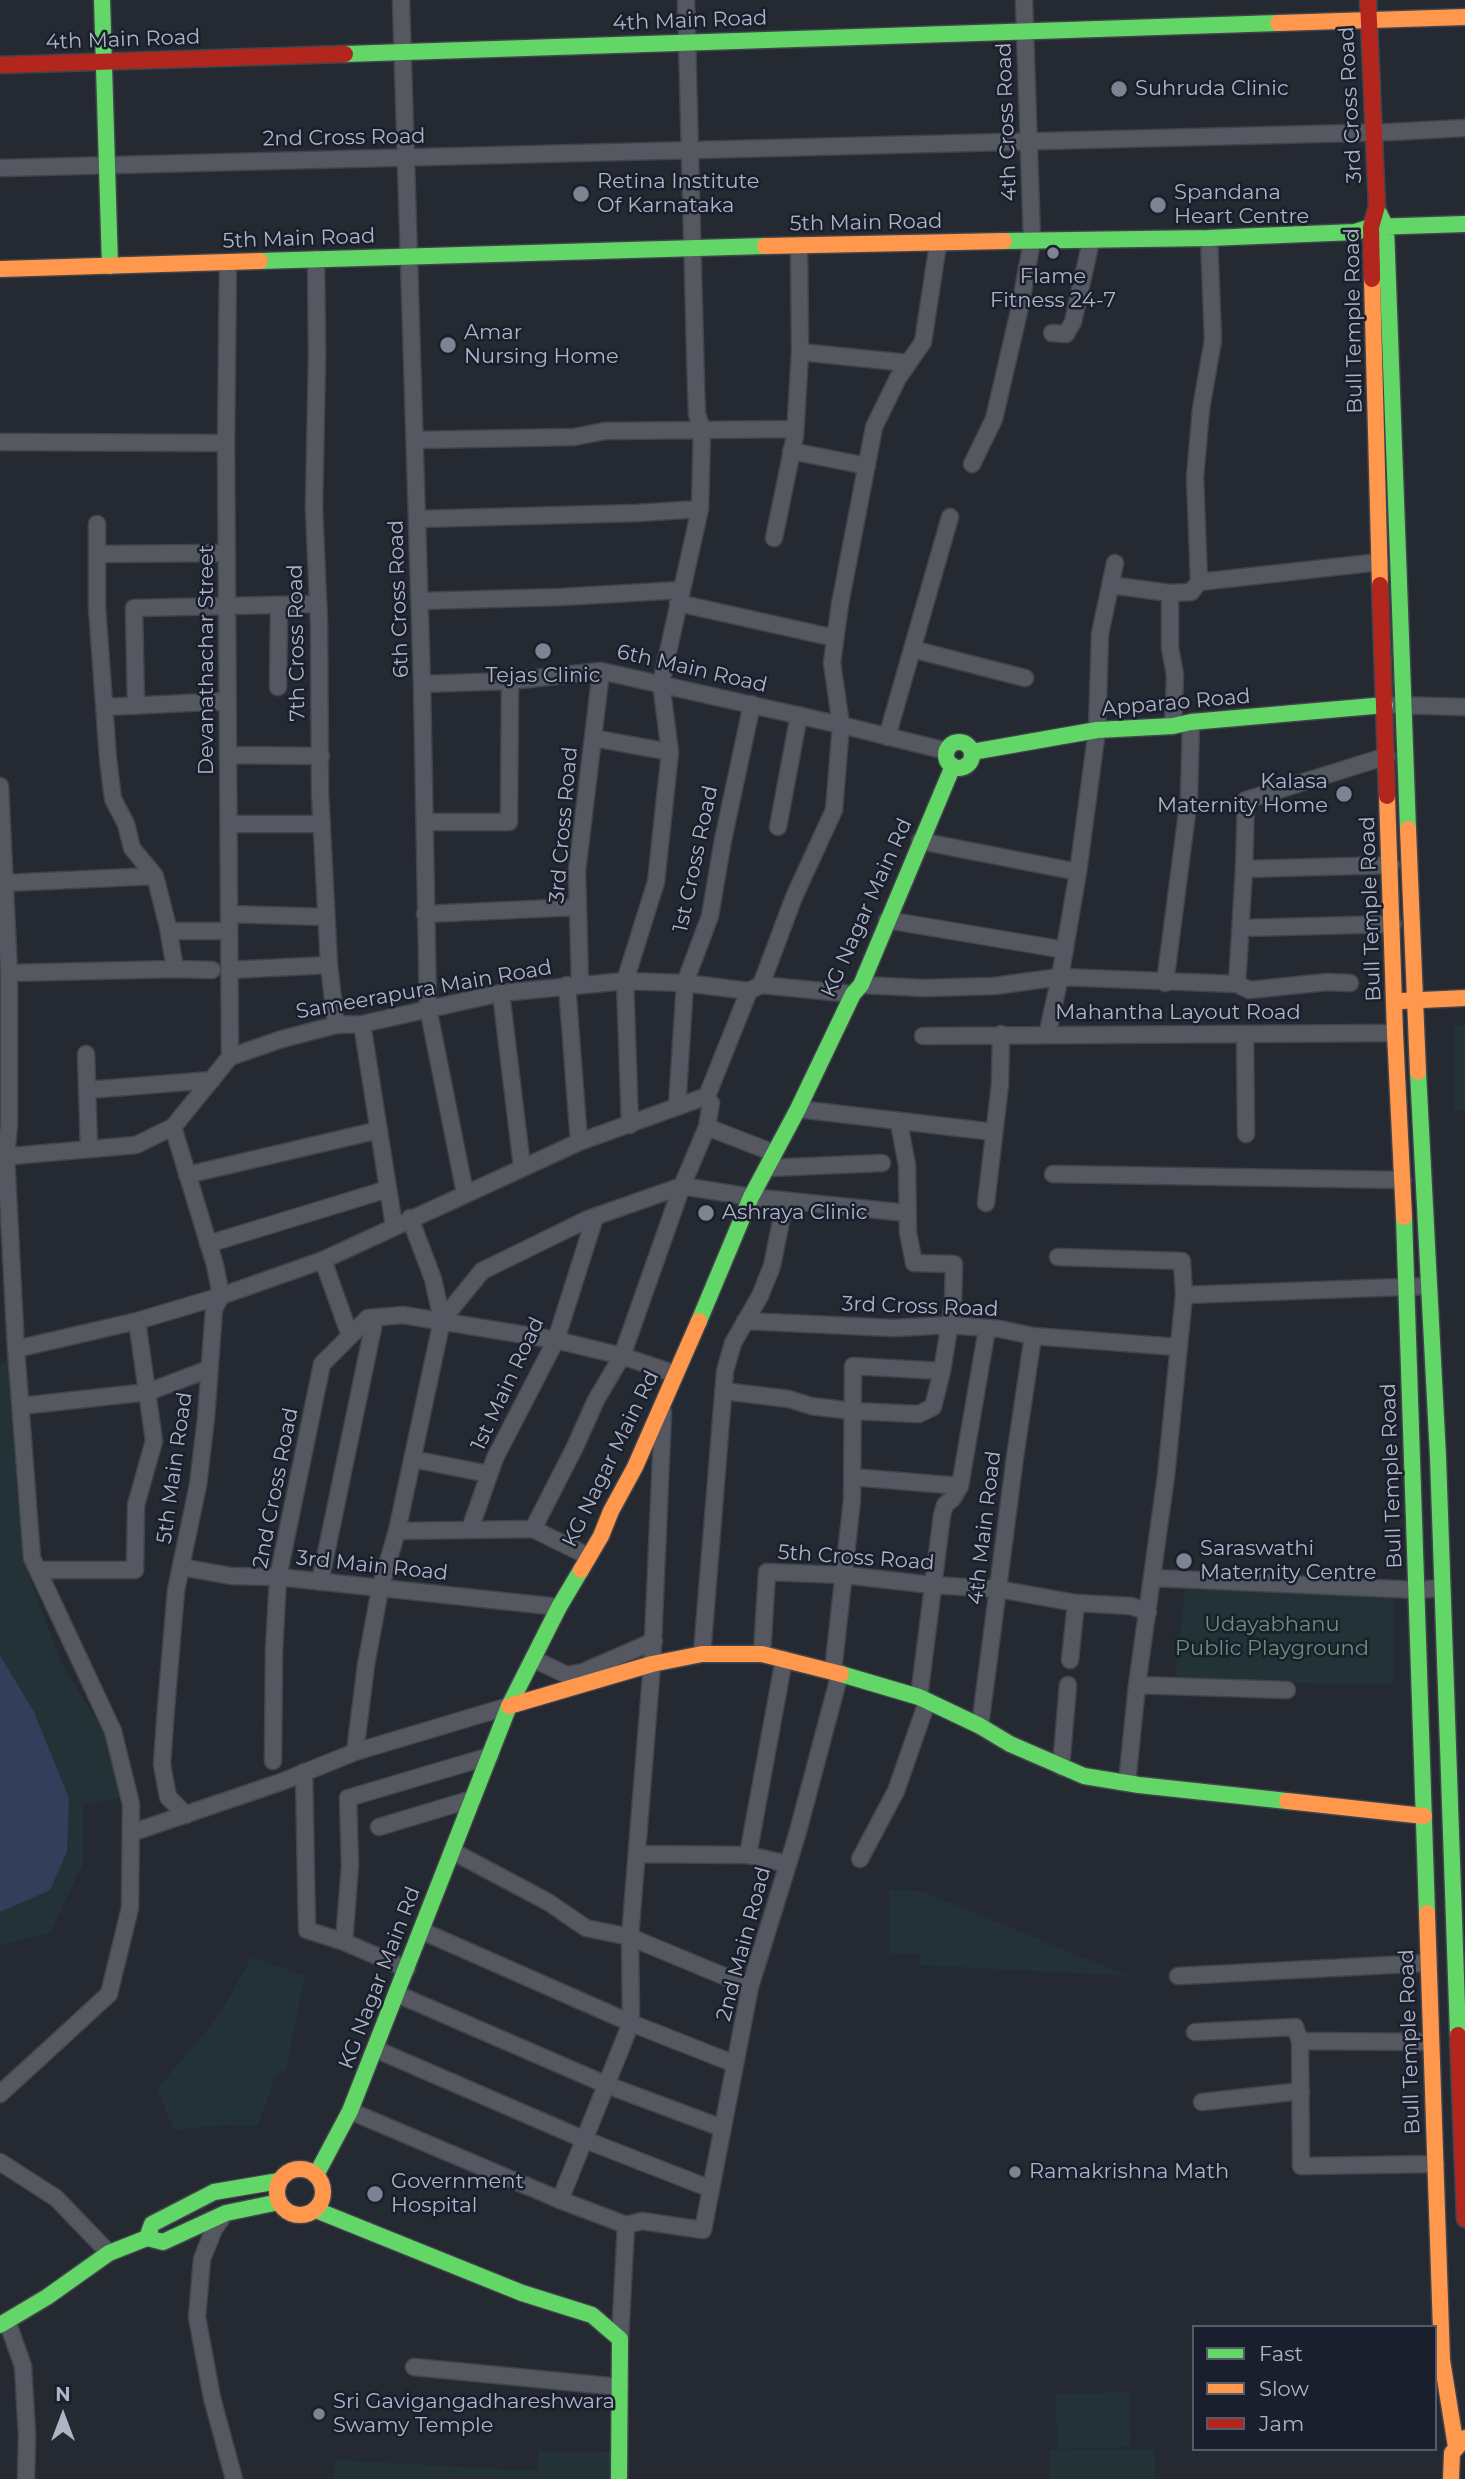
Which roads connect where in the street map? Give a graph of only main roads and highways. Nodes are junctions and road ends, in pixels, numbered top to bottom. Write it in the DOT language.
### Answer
graph roads {
  1 [pos="102,0"];
  2 [pos="1368,0"];
  3 [pos="1465,17"];
  4 [pos="1368,20"];
  5 [pos="104,61"];
  6 [pos="0,65"];
  7 [pos="1377,208"];
  8 [pos="1465,224"];
  9 [pos="1379,233"];
  10 [pos="1465,237"];
  11 [pos="110,266"];
  12 [pos="0,269"];
  13 [pos="1385,705"];
  14 [pos="950,759"];
  15 [pos="1465,999"];
  16 [pos="1414,1000"];
  17 [pos="1395,1002"];
  18 [pos="509,1706"];
  19 [pos="1424,1816"];
  20 [pos="1459,1880"];
  21 [pos="316,2175"];
  22 [pos="279,2181"];
  23 [pos="279,2202"];
  24 [pos="316,2210"];
  25 [pos="1465,2219"];
  26 [pos="148,2238"];
  27 [pos="4,2323"];
  28 [pos="1460,2442"];
  29 [pos="619,2479"];
  30 [pos="1451,2479"];
  1 -- 5 [label="main road"];
  2 -- 4 [label="main road, 3rd Cross Road"];
  3 -- 4 [label="main road, 4th Main Road"];
  4 -- 5 [label="main road, 4th Main Road"];
  4 -- 7 [label="main road, 3rd Cross Road"];
  5 -- 6 [label="main road, 4th Main Road"];
  5 -- 11 [label="main road"];
  7 -- 9 [label="main road, Bull Temple Road"];
  8 -- 9 [label="main road"];
  9 -- 10 [label="main road"];
  9 -- 11 [label="main road, 5th Main Road"];
  9 -- 13 [label="main road, Bull Temple Road"];
  9 -- 16 [label="main road, Bull Temple Road"];
  11 -- 12 [label="main road, 5th Main Road"];
  13 -- 14 [label="main road, Apparao Road"];
  13 -- 17 [label="main road, Bull Temple Road"];
  14 -- 18 [label="main road, KG Nagar Main Rd"];
  15 -- 16 [label="main road"];
  16 -- 17 [label="main road"];
  16 -- 20 [label="main road, Bull Temple Road"];
  17 -- 19 [label="main road, Bull Temple Road"];
  18 -- 19 [label="main road"];
  18 -- 21 [label="main road, KG Nagar Main Rd"];
  19 -- 28 [label="main road, Bull Temple Road"];
  20 -- 25 [label="main road, Bull Temple Road"];
  21 -- 22 [label="main road"];
  21 -- 24 [label="main road"];
  22 -- 23 [label="main road"];
  22 -- 26 [label="main road"];
  23 -- 24 [label="main road"];
  23 -- 26 [label="main road"];
  24 -- 29 [label="main road"];
  26 -- 27 [label="main road"];
  28 -- 30 [label="main road, Bull Temple Road"];
}
